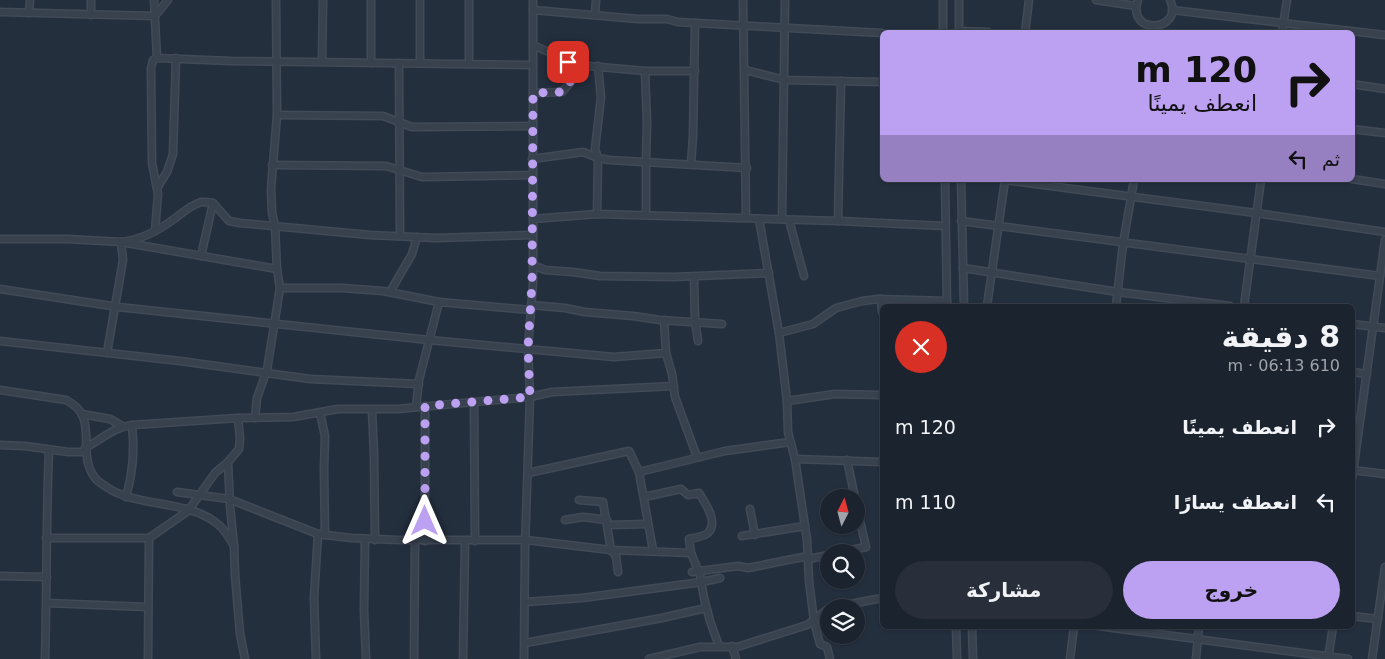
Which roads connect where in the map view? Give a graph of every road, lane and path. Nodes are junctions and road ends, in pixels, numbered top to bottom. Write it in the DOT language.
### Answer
graph roads {
  1 [pos="30,0"];
  2 [pos="92,0"];
  3 [pos="154,0"];
  4 [pos="168,0"];
  5 [pos="276,0"];
  6 [pos="322,0"];
  7 [pos="371,0"];
  8 [pos="420,0"];
  9 [pos="469,0"];
  10 [pos="533,0"];
  11 [pos="596,0"];
  12 [pos="743,0"];
  13 [pos="785,0"];
  14 [pos="943,0"];
  15 [pos="959,0"];
  16 [pos="1029,0"];
  17 [pos="1096,0"];
  18 [pos="1170,0"];
  19 [pos="1286,0"];
  20 [pos="1138,3"];
  21 [pos="533,10"];
  22 [pos="1172,10"];
  23 [pos="0,12"];
  24 [pos="29,13"];
  25 [pos="595,14"];
  26 [pos="91,15"];
  27 [pos="155,16"];
  28 [pos="695,23"];
  29 [pos="1283,23"];
  30 [pos="744,26"];
  31 [pos="786,28"];
  32 [pos="1152,29"];
  33 [pos="943,30"];
  34 [pos="959,30"];
  35 [pos="1025,30"];
  36 [pos="1282,30"];
  37 [pos="1342,30"];
  38 [pos="1355,31"];
  39 [pos="880,32"];
  40 [pos="1385,35"];
  41 [pos="533,45"];
  42 [pos="157,58"];
  43 [pos="176,58"];
  44 [pos="275,61"];
  45 [pos="322,62"];
  46 [pos="371,62"];
  47 [pos="399,63"];
  48 [pos="420,63"];
  49 [pos="573,63"];
  50 [pos="469,64"];
  51 [pos="533,65"];
  52 [pos="598,66"];
  53 [pos="745,70"];
  54 [pos="645,71"];
  55 [pos="695,72"];
  56 [pos="785,80"];
  57 [pos="841,82"];
  58 [pos="880,82"];
  59 [pos="1355,84"];
  60 [pos="1385,89"];
  61 [pos="533,93"];
  62 [pos="277,115"];
  63 [pos="400,122"];
  64 [pos="532,126"];
  65 [pos="1355,129"];
  66 [pos="1385,133"];
  67 [pos="598,158"];
  68 [pos="532,159"];
  69 [pos="646,162"];
  70 [pos="691,164"];
  71 [pos="272,165"];
  72 [pos="747,168"];
  73 [pos="400,170"];
  74 [pos="532,175"];
  75 [pos="1355,179"];
  76 [pos="945,182"];
  77 [pos="960,182"];
  78 [pos="1005,182"];
  79 [pos="1019,182"];
  80 [pos="1134,182"];
  81 [pos="1261,182"];
  82 [pos="1385,184"];
  83 [pos="156,188"];
  84 [pos="1132,198"];
  85 [pos="213,203"];
  86 [pos="1256,213"];
  87 [pos="597,214"];
  88 [pos="646,214"];
  89 [pos="533,218"];
  90 [pos="746,218"];
  91 [pos="758,219"];
  92 [pos="785,220"];
  93 [pos="838,220"];
  94 [pos="961,221"];
  95 [pos="276,226"];
  96 [pos="945,226"];
  97 [pos="998,226"];
  98 [pos="155,231"];
  99 [pos="1385,232"];
  100 [pos="533,235"];
  101 [pos="400,236"];
  102 [pos="417,237"];
  103 [pos="0,239"];
  104 [pos="1385,240"];
  105 [pos="121,242"];
  106 [pos="1123,244"];
  107 [pos="201,256"];
  108 [pos="1250,260"];
  109 [pos="533,266"];
  110 [pos="963,268"];
  111 [pos="277,269"];
  112 [pos="769,273"];
  113 [pos="992,274"];
  114 [pos="694,276"];
  115 [pos="804,276"];
  116 [pos="1380,276"];
  117 [pos="280,288"];
  118 [pos="0,290"];
  119 [pos="390,292"];
  120 [pos="1118,292"];
  121 [pos="882,299"];
  122 [pos="439,302"];
  123 [pos="882,304"];
  124 [pos="947,304"];
  125 [pos="964,304"];
  126 [pos="987,304"];
  127 [pos="1116,304"];
  128 [pos="1214,304"];
  129 [pos="1244,304"];
  130 [pos="114,306"];
  131 [pos="531,308"];
  132 [pos="664,320"];
  133 [pos="695,321"];
  134 [pos="722,324"];
  135 [pos="1355,324"];
  136 [pos="274,325"];
  137 [pos="1373,327"];
  138 [pos="1385,328"];
  139 [pos="779,333"];
  140 [pos="429,340"];
  141 [pos="0,341"];
  142 [pos="698,342"];
  143 [pos="528,348"];
  144 [pos="107,353"];
  145 [pos="666,353"];
  146 [pos="1355,372"];
  147 [pos="265,374"];
  148 [pos="1367,374"];
  149 [pos="419,384"];
  150 [pos="674,386"];
  151 [pos="0,390"];
  152 [pos="880,395"];
  153 [pos="530,397"];
  154 [pos="787,401"];
  155 [pos="474,402"];
  156 [pos="425,406"];
  157 [pos="416,407"];
  158 [pos="372,410"];
  159 [pos="320,413"];
  160 [pos="82,414"];
  161 [pos="238,418"];
  162 [pos="255,418"];
  163 [pos="1355,419"];
  164 [pos="1361,420"];
  165 [pos="132,425"];
  166 [pos="122,426"];
  167 [pos="790,442"];
  168 [pos="0,445"];
  169 [pos="49,450"];
  170 [pos="86,450"];
  171 [pos="697,457"];
  172 [pos="795,458"];
  173 [pos="1355,458"];
  174 [pos="847,460"];
  175 [pos="228,462"];
  176 [pos="880,462"];
  177 [pos="1355,470"];
  178 [pos="639,472"];
  179 [pos="528,473"];
  180 [pos="1385,474"];
  181 [pos="853,489"];
  182 [pos="176,492"];
  183 [pos="200,494"];
  184 [pos="126,497"];
  185 [pos="644,497"];
  186 [pos="229,499"];
  187 [pos="579,500"];
  188 [pos="750,509"];
  189 [pos="188,511"];
  190 [pos="565,520"];
  191 [pos="607,522"];
  192 [pos="648,524"];
  193 [pos="805,526"];
  194 [pos="321,534"];
  195 [pos="863,534"];
  196 [pos="755,535"];
  197 [pos="742,536"];
  198 [pos="46,538"];
  199 [pos="149,538"];
  200 [pos="365,539"];
  201 [pos="375,540"];
  202 [pos="415,540"];
  203 [pos="526,540"];
  204 [pos="426,541"];
  205 [pos="465,541"];
  206 [pos="475,541"];
  207 [pos="234,546"];
  208 [pos="865,548"];
  209 [pos="612,550"];
  210 [pos="653,550"];
  211 [pos="691,553"];
  212 [pos="820,556"];
  213 [pos="808,558"];
  214 [pos="1385,567"];
  215 [pos="695,571"];
  216 [pos="618,572"];
  217 [pos="0,576"];
  218 [pos="47,577"];
  219 [pos="720,578"];
  220 [pos="702,582"];
  221 [pos="880,598"];
  222 [pos="865,601"];
  223 [pos="525,602"];
  224 [pos="46,603"];
  225 [pos="148,608"];
  226 [pos="706,608"];
  227 [pos="820,616"];
  228 [pos="1355,616"];
  229 [pos="1378,619"];
  230 [pos="814,621"];
  231 [pos="956,629"];
  232 [pos="972,629"];
  233 [pos="1074,629"];
  234 [pos="1119,629"];
  235 [pos="1199,629"];
  236 [pos="1333,629"];
  237 [pos="1197,640"];
  238 [pos="524,643"];
  239 [pos="719,646"];
  240 [pos="732,646"];
  241 [pos="657,658"];
  242 [pos="1328,658"];
  243 [pos="45,659"];
  244 [pos="148,659"];
  245 [pos="244,659"];
  246 [pos="316,659"];
  247 [pos="366,659"];
  248 [pos="414,659"];
  249 [pos="463,659"];
  250 [pos="524,659"];
  251 [pos="649,659"];
  252 [pos="736,659"];
  253 [pos="830,659"];
  254 [pos="957,659"];
  255 [pos="973,659"];
  256 [pos="1070,659"];
  257 [pos="1196,659"];
  258 [pos="1348,659"];
  259 [pos="1372,659"];
  1 -- 24 [label="street"];
  2 -- 26 [label="street"];
  3 -- 27 [label="street"];
  4 -- 27 [label="street"];
  5 -- 44 [label="street"];
  6 -- 45 [label="street"];
  7 -- 46 [label="street"];
  8 -- 48 [label="street"];
  9 -- 50 [label="street"];
  10 -- 21 [label="street"];
  11 -- 25 [label="street"];
  12 -- 30 [label="street"];
  13 -- 31 [label="street"];
  14 -- 33 [label="street"];
  15 -- 34 [label="street"];
  16 -- 35 [label="street"];
  17 -- 20 [label="street"];
  18 -- 22 [label="street"];
  19 -- 29 [label="street"];
  20 -- 32 [label="street"];
  21 -- 25 [label="street"];
  21 -- 41 [label="street"];
  22 -- 29 [label="street"];
  22 -- 32 [label="street"];
  23 -- 24 [label="street"];
  24 -- 26 [label="street"];
  25 -- 28 [label="street"];
  26 -- 27 [label="street"];
  27 -- 42 [label="street"];
  28 -- 30 [label="street"];
  28 -- 55 [label="street"];
  29 -- 36 [label="street"];
  29 -- 37 [label="street"];
  30 -- 31 [label="street"];
  30 -- 53 [label="street"];
  31 -- 39 [label="street"];
  31 -- 56 [label="street"];
  38 -- 40 [label="street"];
  41 -- 49 [label="street"];
  41 -- 51 [label="street"];
  42 -- 43 [label="street"];
  42 -- 83 [label="street"];
  43 -- 44 [label="street"];
  43 -- 83 [label="street"];
  44 -- 45 [label="street"];
  44 -- 62 [label="street"];
  45 -- 46 [label="street"];
  46 -- 47 [label="street"];
  47 -- 48 [label="street"];
  47 -- 63 [label="street"];
  48 -- 50 [label="street"];
  49 -- 52 [label="street"];
  49 -- 61 [label="street"];
  50 -- 51 [label="street"];
  51 -- 61 [label="street"];
  52 -- 54 [label="street"];
  52 -- 67 [label="street"];
  53 -- 56 [label="street"];
  53 -- 72 [label="street"];
  54 -- 55 [label="street"];
  54 -- 69 [label="street"];
  55 -- 70 [label="street"];
  56 -- 57 [label="street"];
  56 -- 92 [label="street"];
  57 -- 58 [label="street"];
  57 -- 93 [label="street"];
  59 -- 60 [label="street"];
  61 -- 64 [label="street"];
  62 -- 63 [label="street"];
  62 -- 71 [label="street"];
  63 -- 64 [label="street"];
  63 -- 73 [label="street"];
  64 -- 68 [label="street"];
  65 -- 66 [label="street"];
  67 -- 68 [label="street"];
  67 -- 69 [label="street"];
  67 -- 87 [label="street"];
  68 -- 74 [label="street"];
  69 -- 70 [label="street"];
  69 -- 88 [label="street"];
  70 -- 72 [label="street"];
  71 -- 73 [label="street"];
  71 -- 95 [label="street"];
  72 -- 90 [label="street"];
  73 -- 74 [label="street"];
  73 -- 101 [label="street"];
  74 -- 89 [label="street"];
  75 -- 82 [label="street"];
  76 -- 96 [label="street"];
  77 -- 94 [label="street"];
  78 -- 97 [label="street"];
  79 -- 84 [label="street"];
  80 -- 84 [label="street"];
  81 -- 86 [label="street"];
  83 -- 98 [label="street"];
  84 -- 86 [label="street"];
  84 -- 106 [label="street"];
  85 -- 95 [label="street"];
  85 -- 98 [label="street"];
  85 -- 107 [label="street"];
  86 -- 99 [label="street"];
  86 -- 108 [label="street"];
  87 -- 88 [label="street"];
  87 -- 89 [label="street"];
  88 -- 90 [label="street"];
  89 -- 100 [label="street"];
  90 -- 91 [label="street"];
  91 -- 92 [label="street"];
  91 -- 112 [label="street"];
  92 -- 93 [label="street"];
  92 -- 115 [label="street"];
  93 -- 96 [label="street"];
  94 -- 97 [label="street"];
  94 -- 110 [label="street"];
  95 -- 101 [label="street"];
  95 -- 111 [label="street"];
  96 -- 124 [label="street"];
  97 -- 106 [label="street"];
  97 -- 113 [label="street"];
  98 -- 105 [label="street"];
  100 -- 102 [label="street"];
  100 -- 109 [label="street"];
  101 -- 102 [label="street"];
  102 -- 119 [label="street"];
  103 -- 105 [label="street"];
  104 -- 116 [label="street"];
  105 -- 107 [label="street"];
  105 -- 130 [label="street"];
  106 -- 108 [label="street"];
  106 -- 120 [label="street"];
  107 -- 111 [label="street"];
  108 -- 116 [label="street"];
  108 -- 129 [label="street"];
  109 -- 114 [label="street"];
  109 -- 131 [label="street"];
  110 -- 113 [label="street"];
  110 -- 125 [label="street"];
  111 -- 117 [label="street"];
  112 -- 114 [label="street"];
  112 -- 139 [label="street"];
  113 -- 120 [label="street"];
  113 -- 126 [label="street"];
  114 -- 133 [label="street"];
  116 -- 137 [label="street"];
  117 -- 119 [label="street"];
  117 -- 136 [label="street"];
  118 -- 130 [label="street"];
  119 -- 122 [label="street"];
  120 -- 127 [label="street"];
  120 -- 128 [label="street"];
  121 -- 123 [label="street"];
  121 -- 124 [label="street"];
  121 -- 139 [label="street"];
  122 -- 131 [label="street"];
  122 -- 140 [label="street"];
  130 -- 136 [label="street"];
  130 -- 144 [label="street"];
  131 -- 132 [label="street"];
  131 -- 143 [label="street"];
  132 -- 133 [label="street"];
  132 -- 145 [label="street"];
  133 -- 134 [label="street"];
  133 -- 142 [label="street"];
  135 -- 137 [label="street"];
  136 -- 140 [label="street"];
  136 -- 147 [label="street"];
  137 -- 138 [label="street"];
  137 -- 148 [label="street"];
  139 -- 154 [label="street"];
  140 -- 143 [label="street"];
  140 -- 149 [label="street"];
  141 -- 144 [label="street"];
  143 -- 145 [label="street"];
  143 -- 153 [label="street"];
  144 -- 147 [label="street"];
  145 -- 150 [label="street"];
  146 -- 148 [label="street"];
  147 -- 149 [label="street"];
  147 -- 162 [label="street"];
  148 -- 164 [label="street"];
  149 -- 157 [label="street"];
  150 -- 153 [label="street"];
  150 -- 171 [label="street"];
  151 -- 160 [label="street"];
  152 -- 154 [label="street"];
  153 -- 155 [label="street"];
  153 -- 179 [label="street"];
  154 -- 167 [label="street"];
  155 -- 156 [label="street"];
  155 -- 206 [label="street"];
  156 -- 157 [label="street"];
  156 -- 204 [label="street"];
  157 -- 158 [label="street"];
  158 -- 159 [label="street"];
  158 -- 201 [label="street"];
  159 -- 162 [label="street"];
  159 -- 194 [label="street"];
  160 -- 166 [label="street"];
  160 -- 170 [label="street"];
  161 -- 162 [label="street"];
  161 -- 165 [label="street"];
  161 -- 175 [label="street"];
  163 -- 164 [label="street"];
  164 -- 173 [label="street"];
  165 -- 166 [label="street"];
  165 -- 184 [label="street"];
  166 -- 170 [label="street"];
  167 -- 171 [label="street"];
  167 -- 172 [label="street"];
  168 -- 169 [label="street"];
  169 -- 170 [label="street"];
  169 -- 198 [label="street"];
  170 -- 184 [label="street"];
  171 -- 178 [label="street"];
  172 -- 174 [label="street"];
  172 -- 193 [label="street"];
  174 -- 176 [label="street"];
  174 -- 181 [label="street"];
  175 -- 183 [label="street"];
  175 -- 186 [label="street"];
  177 -- 180 [label="street"];
  178 -- 179 [label="street"];
  178 -- 185 [label="street"];
  179 -- 203 [label="street"];
  182 -- 183 [label="street"];
  183 -- 186 [label="street"];
  183 -- 189 [label="street"];
  184 -- 189 [label="street"];
  185 -- 192 [label="street"];
  185 -- 211 [label="street"];
  186 -- 194 [label="street"];
  186 -- 207 [label="street"];
  187 -- 191 [label="street"];
  188 -- 196 [label="street"];
  189 -- 199 [label="street"];
  189 -- 207 [label="street"];
  190 -- 191 [label="street"];
  191 -- 192 [label="street"];
  191 -- 209 [label="street"];
  192 -- 210 [label="street"];
  193 -- 196 [label="street"];
  193 -- 213 [label="street"];
  194 -- 200 [label="street"];
  194 -- 246 [label="street"];
  195 -- 208 [label="street"];
  196 -- 197 [label="street"];
  198 -- 199 [label="street"];
  198 -- 218 [label="street"];
  199 -- 225 [label="street"];
  200 -- 201 [label="street"];
  200 -- 247 [label="street"];
  201 -- 202 [label="street"];
  202 -- 204 [label="street"];
  202 -- 248 [label="street"];
  203 -- 206 [label="street"];
  203 -- 209 [label="street"];
  203 -- 223 [label="street"];
  204 -- 205 [label="street"];
  205 -- 206 [label="street"];
  205 -- 249 [label="street"];
  207 -- 245 [label="street"];
  209 -- 210 [label="street"];
  209 -- 216 [label="street"];
  210 -- 211 [label="street"];
  211 -- 215 [label="street"];
  212 -- 213 [label="street"];
  213 -- 215 [label="street"];
  213 -- 230 [label="street"];
  214 -- 229 [label="street"];
  215 -- 220 [label="street"];
  217 -- 218 [label="street"];
  218 -- 224 [label="street"];
  219 -- 220 [label="street"];
  220 -- 223 [label="street"];
  220 -- 226 [label="street"];
  221 -- 222 [label="street"];
  223 -- 238 [label="street"];
  224 -- 225 [label="street"];
  224 -- 243 [label="street"];
  225 -- 244 [label="street"];
  226 -- 238 [label="street"];
  226 -- 239 [label="street"];
  227 -- 230 [label="street"];
  228 -- 229 [label="street"];
  229 -- 259 [label="street"];
  230 -- 240 [label="street"];
  230 -- 253 [label="street"];
  231 -- 254 [label="street"];
  232 -- 255 [label="street"];
  233 -- 256 [label="street"];
  234 -- 237 [label="street"];
  235 -- 237 [label="street"];
  236 -- 242 [label="street"];
  237 -- 242 [label="street"];
  237 -- 257 [label="street"];
  238 -- 250 [label="street"];
  239 -- 240 [label="street"];
  239 -- 241 [label="street"];
  240 -- 252 [label="street"];
  241 -- 251 [label="street"];
  242 -- 258 [label="street"];
}
